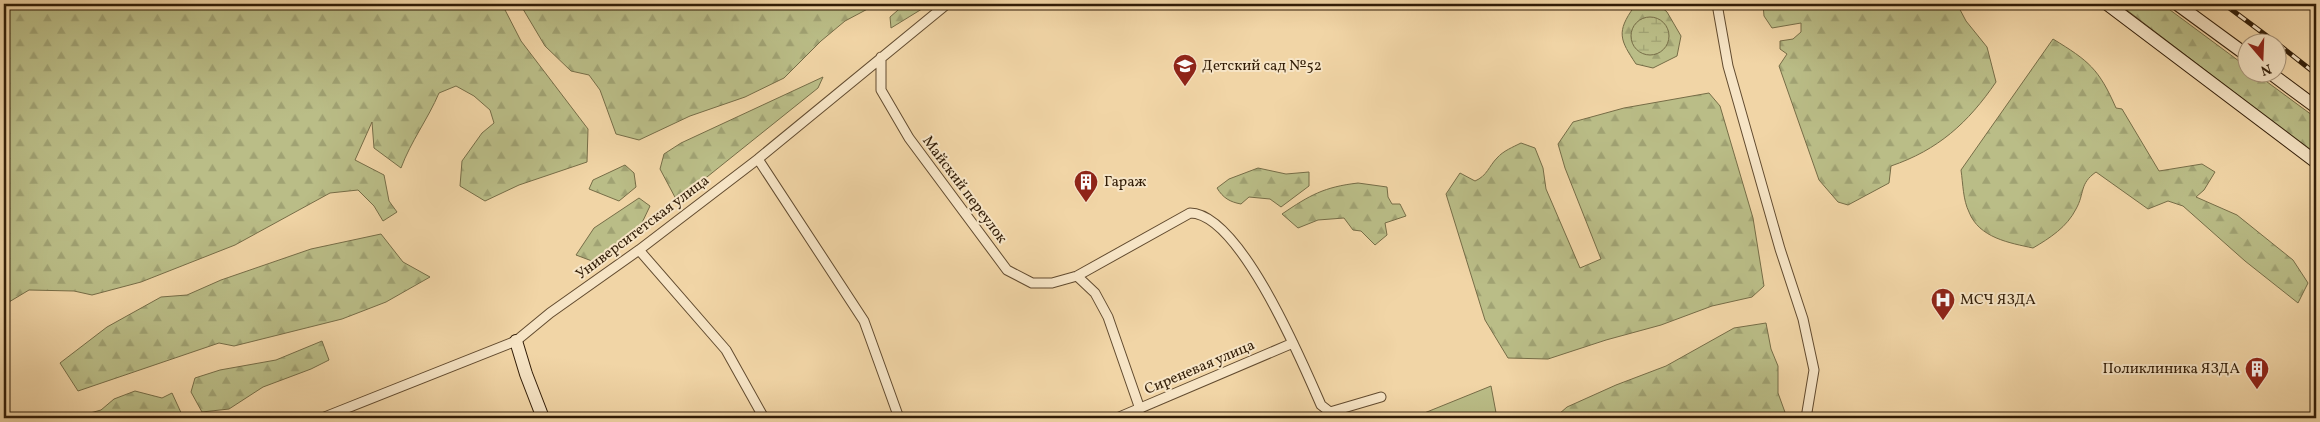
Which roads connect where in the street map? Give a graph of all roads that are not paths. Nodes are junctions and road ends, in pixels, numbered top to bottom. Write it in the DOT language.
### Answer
graph roads {
  1 [pos="947,4"];
  2 [pos="1717,4"];
  3 [pos="2107,4"];
  4 [pos="2177,4"];
  5 [pos="2238,49"];
  6 [pos="881,57"];
  7 [pos="2283,82"];
  8 [pos="2316,107"];
  9 [pos="758,159"];
  10 [pos="2316,162"];
  11 [pos="639,250"];
  12 [pos="1077,276"];
  13 [pos="516,341"];
  14 [pos="1293,343"];
  15 [pos="1381,397"];
  16 [pos="1140,409"];
  17 [pos="322,418"];
  18 [pos="544,418"];
  19 [pos="764,418"];
  20 [pos="899,418"];
  21 [pos="1117,418"];
  22 [pos="1806,418"];
  1 -- 6 [label="street, Университетская улица"];
  2 -- 22 [label="street"];
  3 -- 10 [label="main road"];
  4 -- 5 [label="main road"];
  6 -- 9 [label="street, Университетская улица"];
  6 -- 12 [label="street, Майский переулок"];
  7 -- 8 [label="main road"];
  9 -- 11 [label="street, Университетская улица"];
  9 -- 20 [label="street"];
  11 -- 13 [label="street, Университетская улица"];
  11 -- 19 [label="street"];
  12 -- 14 [label="street, Майский переулок"];
  12 -- 16 [label="street"];
  13 -- 17 [label="street, Университетская улица"];
  13 -- 18 [label="main road"];
  14 -- 15 [label="street"];
  14 -- 16 [label="street, Сиреневая улица"];
  16 -- 21 [label="street, Сиреневая улица"];
}
